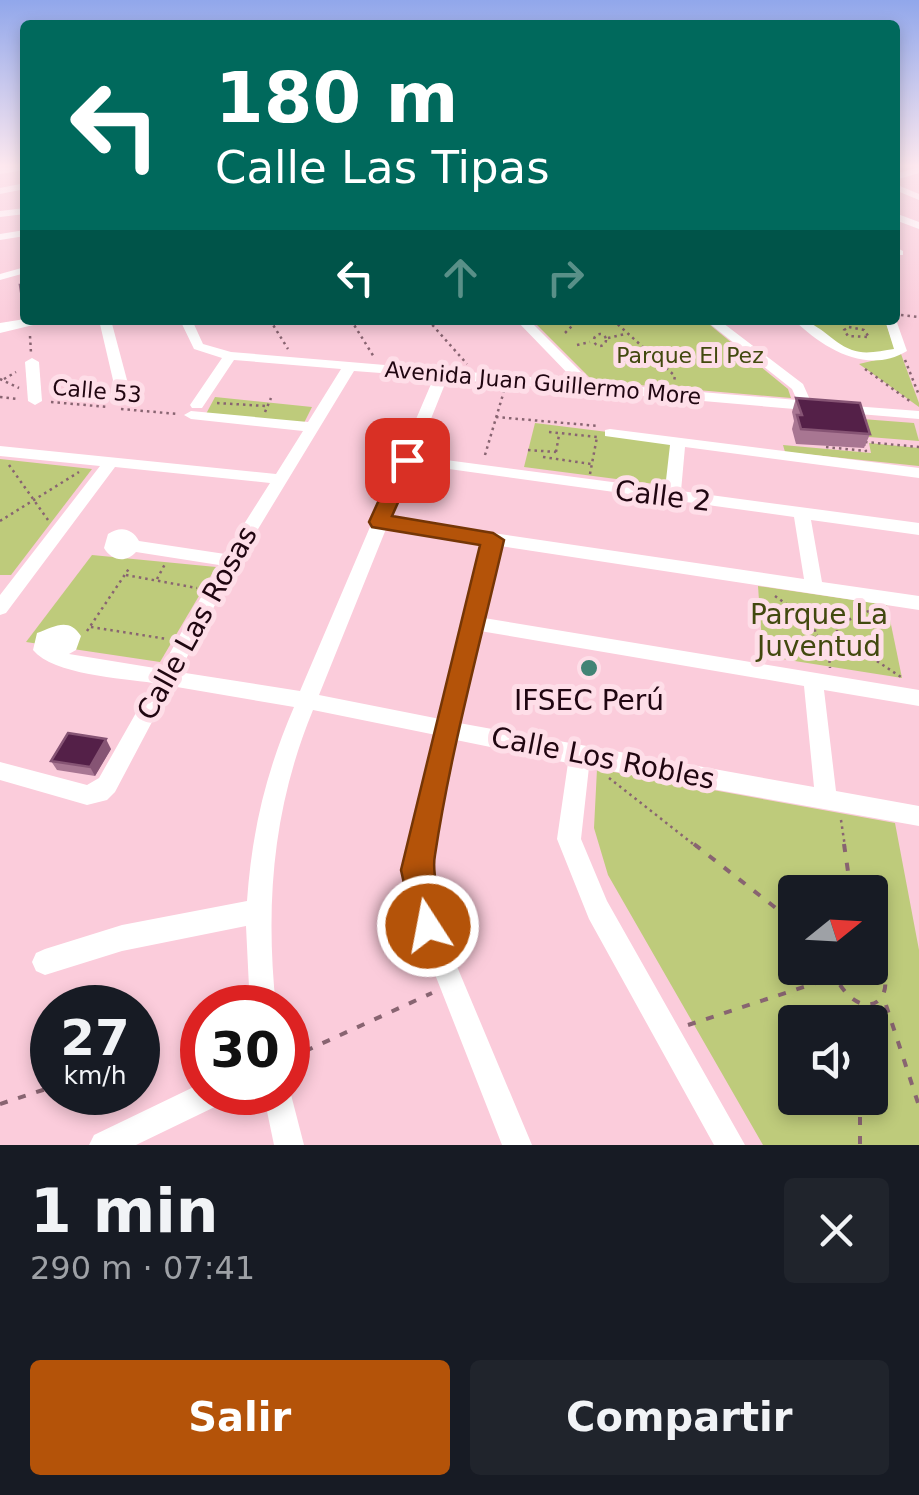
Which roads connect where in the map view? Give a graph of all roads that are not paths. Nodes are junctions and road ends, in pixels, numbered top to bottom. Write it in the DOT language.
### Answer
graph roads {
  1 [pos="107,325"];
  2 [pos="188,325"];
  3 [pos="527,325"];
  4 [pos="718,325"];
  5 [pos="807,325"];
  6 [pos="895,325"];
  7 [pos="230,356"];
  8 [pos="32,362"];
  9 [pos="350,366"];
  10 [pos="444,374"];
  11 [pos="588,387"];
  12 [pos="118,398"];
  13 [pos="35,400"];
  14 [pos="806,406"];
  15 [pos="919,412"];
  16 [pos="312,427"];
  17 [pos="602,432"];
  18 [pos="678,442"];
  19 [pos="4,457"];
  20 [pos="407,460"];
  21 [pos="104,461"];
  22 [pos="919,473"];
  23 [pos="278,479"];
  24 [pos="672,497"];
  25 [pos="802,514"];
  26 [pos="379,522"];
  27 [pos="919,529"];
  28 [pos="493,540"];
  29 [pos="137,547"];
  30 [pos="230,561"];
  31 [pos="22,580"];
  32 [pos="0,586"];
  33 [pos="818,588"];
  34 [pos="919,603"];
  35 [pos="0,608"];
  36 [pos="473,622"];
  37 [pos="61,657"];
  38 [pos="169,677"];
  39 [pos="822,682"];
  40 [pos="918,698"];
  41 [pos="304,700"];
  42 [pos="448,728"];
  43 [pos="580,756"];
  44 [pos="0,771"];
  45 [pos="832,801"];
  46 [pos="919,816"];
  47 [pos="256,912"];
  48 [pos="45,962"];
  49 [pos="261,985"];
  50 [pos="180,1109"];
  51 [pos="283,1115"];
  52 [pos="104,1145"];
  53 [pos="290,1145"];
  54 [pos="517,1145"];
  55 [pos="730,1145"];
  1 -- 12 [label="street"];
  2 -- 7 [label="street, Avenida Juan Guillermo More"];
  3 -- 11 [label="street"];
  4 -- 14 [label="street"];
  5 -- 6 [label="street"];
  7 -- 9 [label="street, Avenida Juan Guillermo More"];
  7 -- 16 [label="street"];
  8 -- 13 [label="street"];
  9 -- 10 [label="street, Avenida Juan Guillermo More"];
  9 -- 16 [label="street, Calle Las Rosas"];
  10 -- 11 [label="street, Avenida Juan Guillermo More"];
  10 -- 20 [label="street"];
  11 -- 14 [label="street, Avenida Juan Guillermo More"];
  14 -- 15 [label="street, Avenida Juan Guillermo More"];
  16 -- 23 [label="street, Calle Las Rosas"];
  17 -- 18 [label="street"];
  18 -- 22 [label="street"];
  18 -- 24 [label="street"];
  19 -- 21 [label="street"];
  20 -- 24 [label="street, Calle 2"];
  20 -- 26 [label="street"];
  21 -- 23 [label="street"];
  21 -- 31 [label="street"];
  23 -- 30 [label="street, Calle Las Rosas"];
  24 -- 25 [label="street, Calle 2"];
  25 -- 27 [label="street, Calle 2"];
  25 -- 33 [label="street"];
  26 -- 28 [label="street"];
  26 -- 41 [label="street"];
  28 -- 33 [label="street"];
  28 -- 36 [label="street"];
  29 -- 30 [label="street"];
  30 -- 38 [label="street, Calle Las Rosas"];
  31 -- 32 [label="street"];
  31 -- 35 [label="street"];
  33 -- 34 [label="street"];
  36 -- 39 [label="street"];
  36 -- 42 [label="street"];
  37 -- 38 [label="street, Calle Los Robles"];
  38 -- 41 [label="street, Calle Los Robles"];
  38 -- 44 [label="street, Calle Las Rosas"];
  39 -- 40 [label="street"];
  39 -- 45 [label="street"];
  41 -- 42 [label="street, Calle Los Robles"];
  41 -- 47 [label="street"];
  42 -- 43 [label="street, Calle Los Robles"];
  42 -- 54 [label="street"];
  43 -- 45 [label="street, Calle Los Robles"];
  43 -- 55 [label="street"];
  45 -- 46 [label="street, Calle Los Robles"];
  47 -- 48 [label="street"];
  47 -- 49 [label="street"];
  50 -- 52 [label="street"];
  51 -- 53 [label="street"];
}
